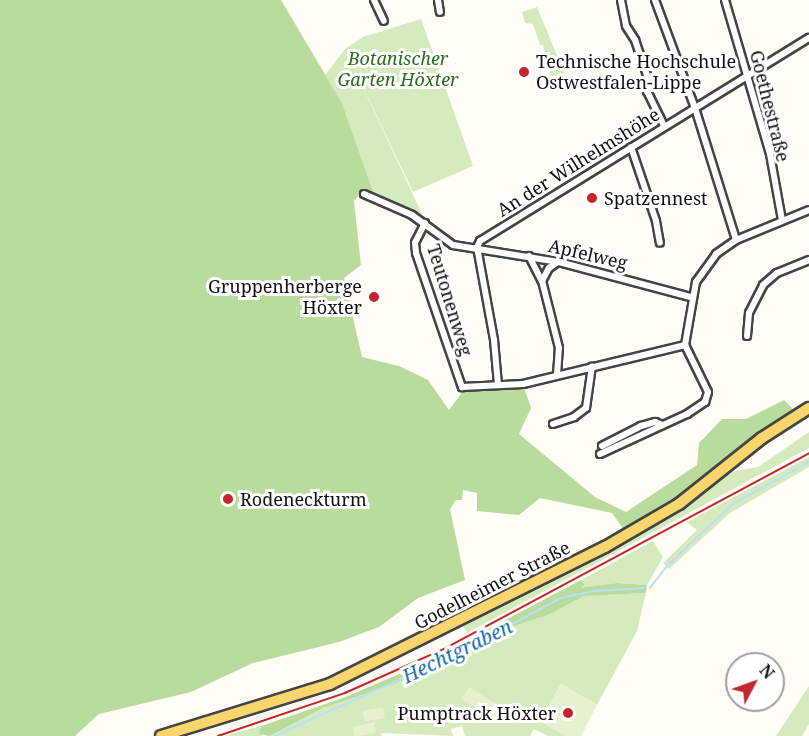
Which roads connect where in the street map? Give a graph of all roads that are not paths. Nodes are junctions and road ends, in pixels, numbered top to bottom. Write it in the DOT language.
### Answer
graph roads {
  1 [pos="374,0"];
  2 [pos="438,0"];
  3 [pos="621,0"];
  4 [pos="655,0"];
  5 [pos="725,0"];
  6 [pos="440,12"];
  7 [pos="384,21"];
  8 [pos="809,38"];
  9 [pos="748,76"];
  10 [pos="695,108"];
  11 [pos="664,126"];
  12 [pos="631,147"];
  13 [pos="364,194"];
  14 [pos="809,210"];
  15 [pos="783,220"];
  16 [pos="425,223"];
  17 [pos="736,240"];
  18 [pos="660,243"];
  19 [pos="477,247"];
  20 [pos="528,256"];
  21 [pos="809,260"];
  22 [pos="559,262"];
  23 [pos="542,281"];
  24 [pos="691,297"];
  25 [pos="747,336"];
  26 [pos="685,345"];
  27 [pos="592,366"];
  28 [pos="557,375"];
  29 [pos="498,385"];
  30 [pos="809,408"];
  31 [pos="553,424"];
  32 [pos="662,425"];
  33 [pos="602,446"];
  34 [pos="600,454"];
  35 [pos="161,736"];
  1 -- 7 [label="street"];
  2 -- 6 [label="street"];
  3 -- 11 [label="street"];
  4 -- 10 [label="street"];
  5 -- 9 [label="street, Goethestraße"];
  8 -- 9 [label="street, An der Wilhelmshöhe"];
  9 -- 10 [label="street, An der Wilhelmshöhe"];
  9 -- 15 [label="street, Goethestraße"];
  10 -- 11 [label="street, An der Wilhelmshöhe"];
  10 -- 17 [label="street"];
  11 -- 12 [label="street, An der Wilhelmshöhe"];
  12 -- 18 [label="street"];
  12 -- 19 [label="street, An der Wilhelmshöhe"];
  13 -- 16 [label="street"];
  14 -- 15 [label="street"];
  15 -- 17 [label="street"];
  16 -- 19 [label="street"];
  16 -- 29 [label="street, Teutonenweg"];
  17 -- 24 [label="street"];
  19 -- 20 [label="street, Apfelweg"];
  19 -- 29 [label="street"];
  20 -- 22 [label="street, Apfelweg"];
  20 -- 23 [label="street"];
  21 -- 25 [label="street"];
  22 -- 23 [label="street"];
  22 -- 24 [label="street, Apfelweg"];
  23 -- 28 [label="street"];
  24 -- 26 [label="street"];
  26 -- 27 [label="street"];
  26 -- 32 [label="street"];
  27 -- 28 [label="street"];
  27 -- 31 [label="street"];
  28 -- 29 [label="street"];
  30 -- 35 [label="main road, Godelheimer Straße"];
  32 -- 33 [label="street"];
  32 -- 34 [label="street"];
}
